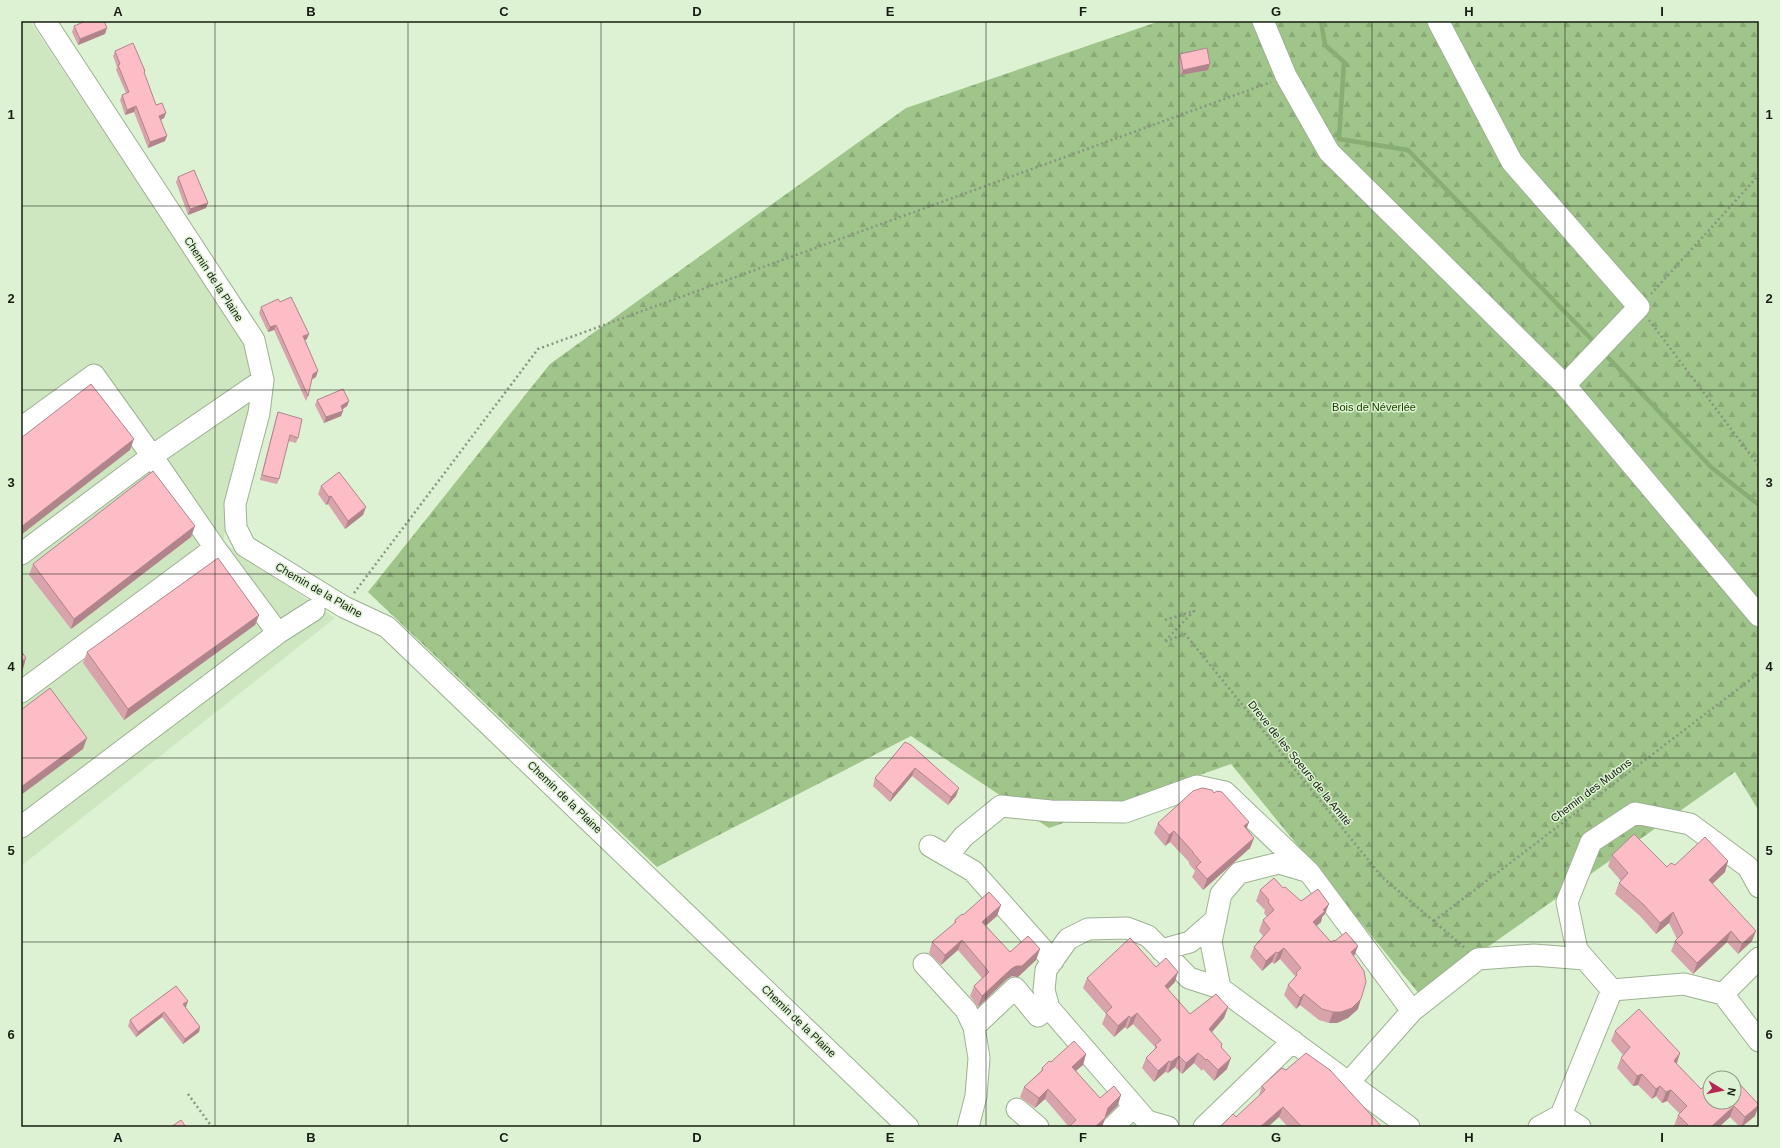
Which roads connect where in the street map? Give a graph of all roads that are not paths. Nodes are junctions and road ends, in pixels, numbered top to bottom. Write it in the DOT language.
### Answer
graph roads {
  1 [pos="45,21"];
  2 [pos="1264,21"];
  3 [pos="1438,21"];
  4 [pos="262,380"];
  5 [pos="1565,385"];
  6 [pos="21,428"];
  7 [pos="152,456"];
  8 [pos="215,548"];
  9 [pos="21,554"];
  10 [pos="314,610"];
  11 [pos="1759,616"];
  12 [pos="278,633"];
  13 [pos="21,692"];
  14 [pos="21,827"];
  15 [pos="930,846"];
  16 [pos="948,856"];
  17 [pos="1309,872"];
  18 [pos="1759,887"];
  19 [pos="1216,918"];
  20 [pos="1161,950"];
  21 [pos="1759,958"];
  22 [pos="1585,959"];
  23 [pos="1052,961"];
  24 [pos="924,964"];
  25 [pos="1220,988"];
  26 [pos="1612,990"];
  27 [pos="1724,994"];
  28 [pos="1049,1008"];
  29 [pos="1412,1011"];
  30 [pos="974,1027"];
  31 [pos="1293,1041"];
  32 [pos="1759,1041"];
  33 [pos="1349,1082"];
  34 [pos="1017,1109"];
  35 [pos="1561,1115"];
  36 [pos="1144,1118"];
  37 [pos="908,1127"];
  38 [pos="968,1127"];
  39 [pos="1038,1127"];
  40 [pos="1113,1127"];
  41 [pos="1168,1127"];
  42 [pos="1204,1127"];
  43 [pos="1409,1127"];
  44 [pos="1539,1127"];
  45 [pos="1580,1127"];
  1 -- 4 [label="street, Chemin de la Plaine"];
  2 -- 5 [label="street"];
  3 -- 5 [label="street"];
  4 -- 7 [label="street"];
  4 -- 37 [label="street, Chemin de la Plaine"];
  5 -- 11 [label="street"];
  6 -- 7 [label="street"];
  7 -- 8 [label="street"];
  7 -- 9 [label="street"];
  8 -- 12 [label="street"];
  8 -- 13 [label="street"];
  10 -- 12 [label="street"];
  12 -- 14 [label="street"];
  15 -- 16 [label="street"];
  16 -- 17 [label="street"];
  16 -- 23 [label="street"];
  17 -- 19 [label="street"];
  17 -- 29 [label="street"];
  18 -- 22 [label="street"];
  19 -- 20 [label="street"];
  19 -- 25 [label="street"];
  20 -- 23 [label="street"];
  20 -- 25 [label="street"];
  21 -- 27 [label="street"];
  22 -- 26 [label="street"];
  22 -- 29 [label="street"];
  23 -- 28 [label="street"];
  24 -- 30 [label="street"];
  25 -- 31 [label="street"];
  26 -- 27 [label="street"];
  26 -- 35 [label="street"];
  27 -- 32 [label="street"];
  28 -- 30 [label="street"];
  28 -- 36 [label="street"];
  29 -- 33 [label="street"];
  30 -- 38 [label="street"];
  31 -- 33 [label="street"];
  31 -- 42 [label="street"];
  33 -- 43 [label="street"];
  34 -- 39 [label="street"];
  35 -- 44 [label="street"];
  35 -- 45 [label="street"];
  36 -- 40 [label="street"];
  36 -- 41 [label="street"];
}
